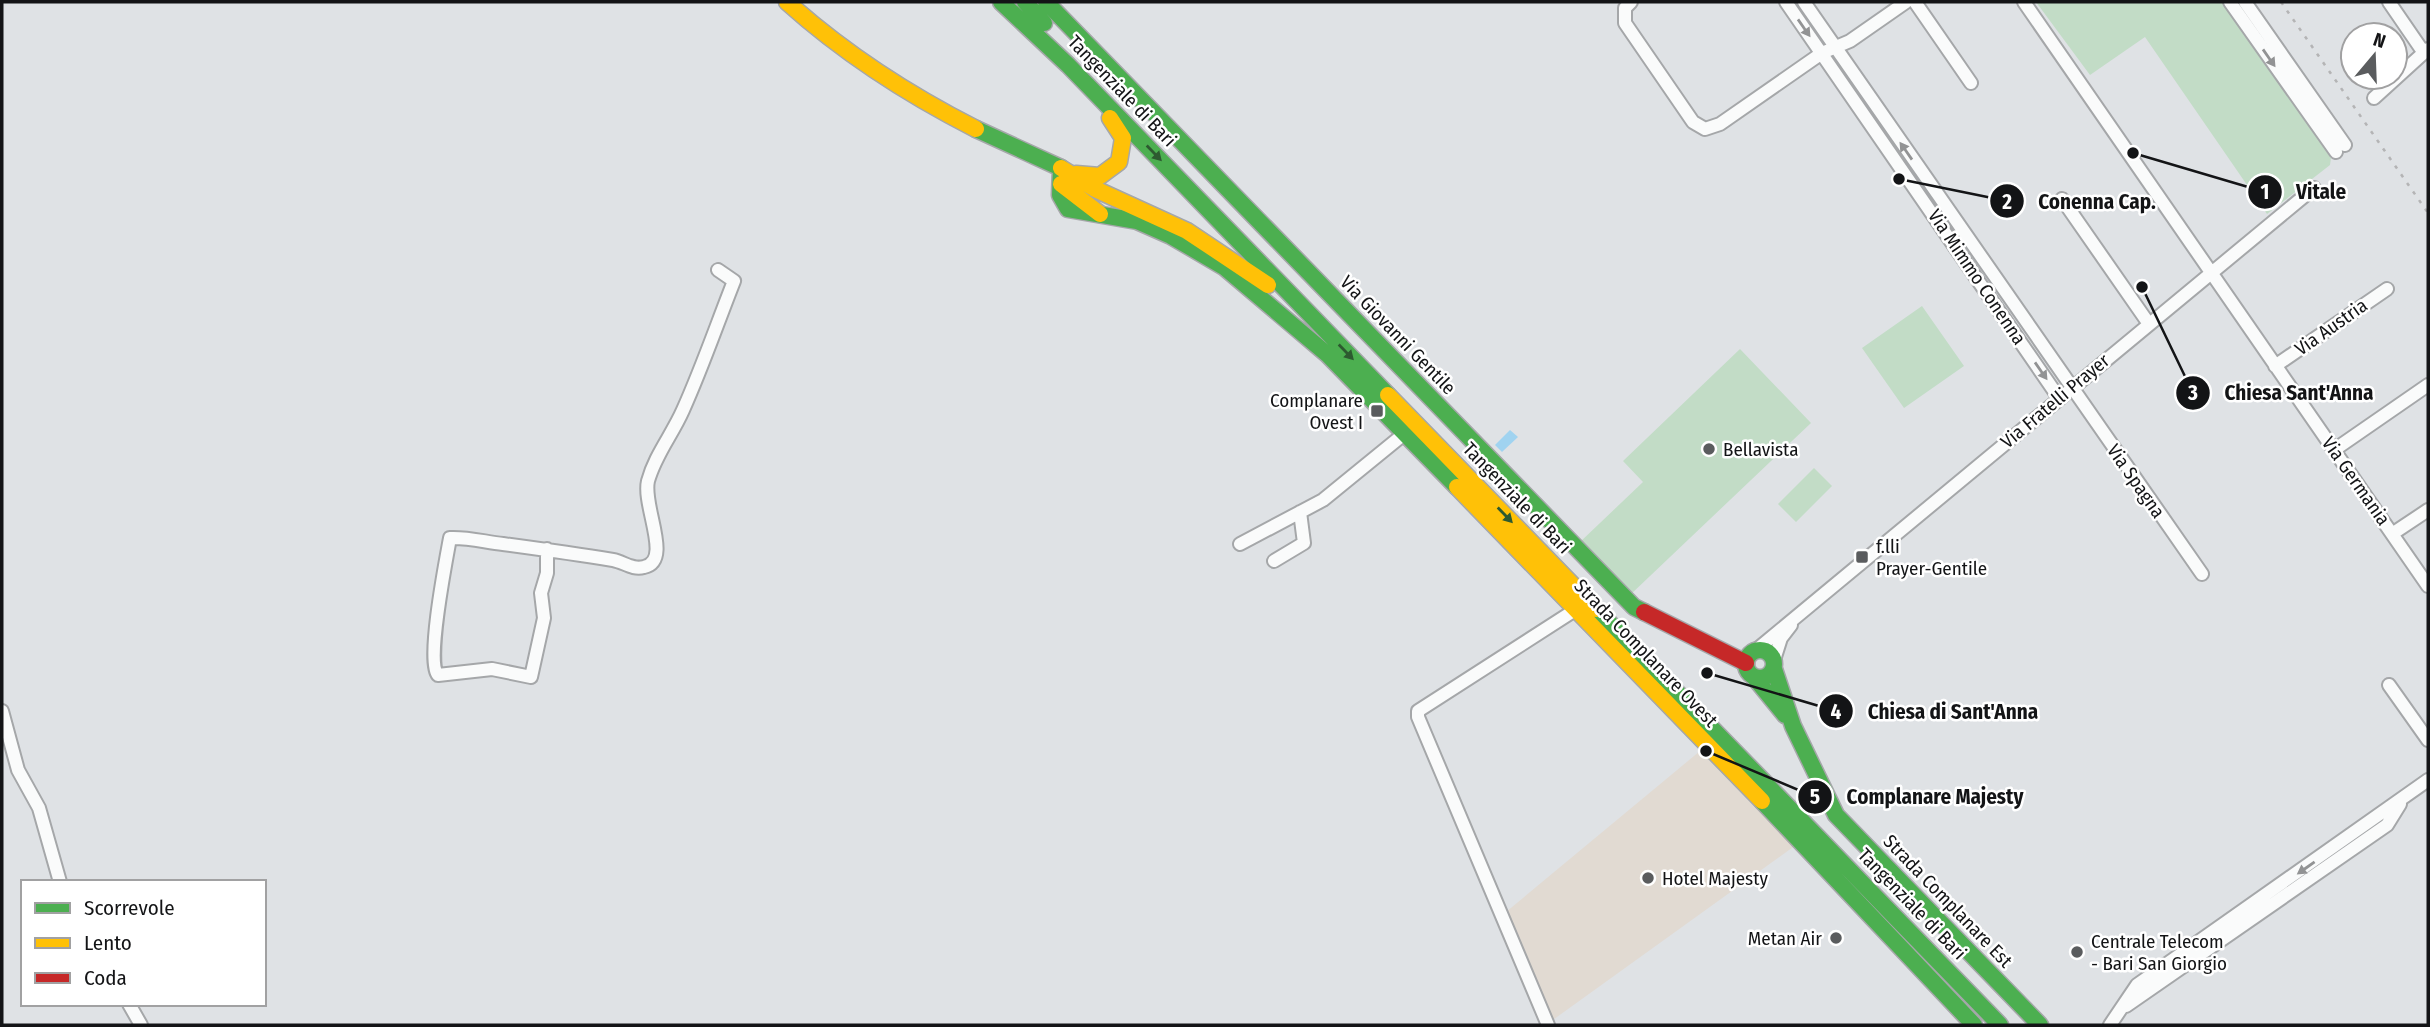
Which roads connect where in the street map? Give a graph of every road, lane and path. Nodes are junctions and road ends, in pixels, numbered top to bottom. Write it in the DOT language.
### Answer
graph roads {
  1 [pos="787,2"];
  2 [pos="1001,2"];
  3 [pos="1023,2"];
  4 [pos="1045,2"];
  5 [pos="1631,2"];
  6 [pos="1786,2"];
  7 [pos="1804,2"];
  8 [pos="1906,2"];
  9 [pos="1915,2"];
  10 [pos="2024,2"];
  11 [pos="2230,2"];
  12 [pos="2245,2"];
  13 [pos="2389,2"];
  14 [pos="1835,49"];
  15 [pos="2426,51"];
  16 [pos="1822,53"];
  17 [pos="1069,65"];
  18 [pos="1971,83"];
  19 [pos="2374,98"];
  20 [pos="1061,176"];
  21 [pos="2314,188"];
  22 [pos="2062,199"];
  23 [pos="1948,211"];
  24 [pos="1937,219"];
  25 [pos="1958,226"];
  26 [pos="1946,234"];
  27 [pos="718,270"];
  28 [pos="2211,273"];
  29 [pos="2387,289"];
  30 [pos="2149,324"];
  31 [pos="1321,326"];
  32 [pos="2275,366"];
  33 [pos="2428,385"];
  34 [pos="2071,388"];
  35 [pos="2059,398"];
  36 [pos="1404,434"];
  37 [pos="2334,450"];
  38 [pos="2428,510"];
  39 [pos="1300,512"];
  40 [pos="2392,534"];
  41 [pos="1240,544"];
  42 [pos="547,549"];
  43 [pos="1274,561"];
  44 [pos="2202,574"];
  45 [pos="2428,586"];
  46 [pos="1575,610"];
  47 [pos="1798,616"];
  48 [pos="1751,663"];
  49 [pos="1774,664"];
  50 [pos="2389,685"];
  51 [pos="2,711"];
  52 [pos="1793,726"];
  53 [pos="2428,740"];
  54 [pos="2428,780"];
  55 [pos="59,880"];
  56 [pos="130,1006"];
  57 [pos="141,1025"];
  58 [pos="1548,1025"];
  59 [pos="1974,1025"];
  60 [pos="2000,1025"];
  61 [pos="2018,1025"];
  62 [pos="2040,1025"];
  63 [pos="2109,1025"];
  1 -- 20 [label="main road"];
  2 -- 17 [label="main road, Tangenziale di Bari"];
  3 -- 61 [label="main road, Tangenziale di Bari"];
  4 -- 48 [label="main road, Via Giovanni Gentile"];
  5 -- 16 [label="street"];
  6 -- 16 [label="street, Via Mimmo Conenna, one-way"];
  7 -- 14 [label="street, Via Mimmo Conenna"];
  8 -- 14 [label="street"];
  9 -- 18 [label="street"];
  10 -- 28 [label="street, Via Germania"];
  11 -- 12 [label="street, one-way"];
  13 -- 15 [label="street"];
  14 -- 16 [label="street"];
  23 -- 14 [label="street, Via Mimmo Conenna, one-way"];
  15 -- 19 [label="street"];
  16 -- 24 [label="street, Via Mimmo Conenna"];
  17 -- 20 [label="main road"];
  17 -- 31 [label="main road, Tangenziale di Bari, one-way"];
  20 -- 31 [label="main road"];
  20 -- 36 [label="main road, Strada Complanare Ovest"];
  21 -- 28 [label="street, Via Fratelli Prayer"];
  22 -- 30 [label="street"];
  23 -- 24 [label="street"];
  23 -- 25 [label="street, Via Mimmo Conenna"];
  24 -- 26 [label="street, Via Mimmo Conenna"];
  25 -- 26 [label="street"];
  25 -- 34 [label="street, Via Mimmo Conenna"];
  26 -- 35 [label="street, Via Mimmo Conenna, one-way"];
  27 -- 42 [label="street"];
  28 -- 30 [label="street, Via Fratelli Prayer"];
  28 -- 32 [label="street, Via Germania"];
  29 -- 32 [label="street, Via Austria"];
  30 -- 34 [label="street, Via Fratelli Prayer"];
  31 -- 60 [label="main road, Tangenziale di Bari, one-way"];
  32 -- 37 [label="street, Via Germania"];
  33 -- 37 [label="street"];
  34 -- 35 [label="street, Via Fratelli Prayer"];
  34 -- 44 [label="street, Via Spagna"];
  35 -- 47 [label="street, Via Fratelli Prayer"];
  36 -- 39 [label="street"];
  36 -- 46 [label="main road, Strada Complanare Ovest"];
  37 -- 40 [label="street, Via Germania"];
  38 -- 40 [label="street"];
  39 -- 41 [label="street"];
  39 -- 43 [label="street"];
  40 -- 45 [label="street, Via Germania"];
  42 -- 42 [label="street"];
  46 -- 58 [label="street"];
  46 -- 59 [label="main road, Strada Complanare Ovest"];
  47 -- 48 [label="street"];
  47 -- 49 [label="street"];
  48 -- 49 [label="main road, Via Giovanni Gentile"];
  48 -- 49 [label="main road"];
  48 -- 52 [label="main road, Strada Complanare Est"];
  49 -- 52 [label="main road, Strada Complanare Est"];
  50 -- 53 [label="street"];
  51 -- 55 [label="street"];
  52 -- 62 [label="main road, Strada Complanare Est"];
  54 -- 63 [label="street"];
  56 -- 57 [label="street"];
}
